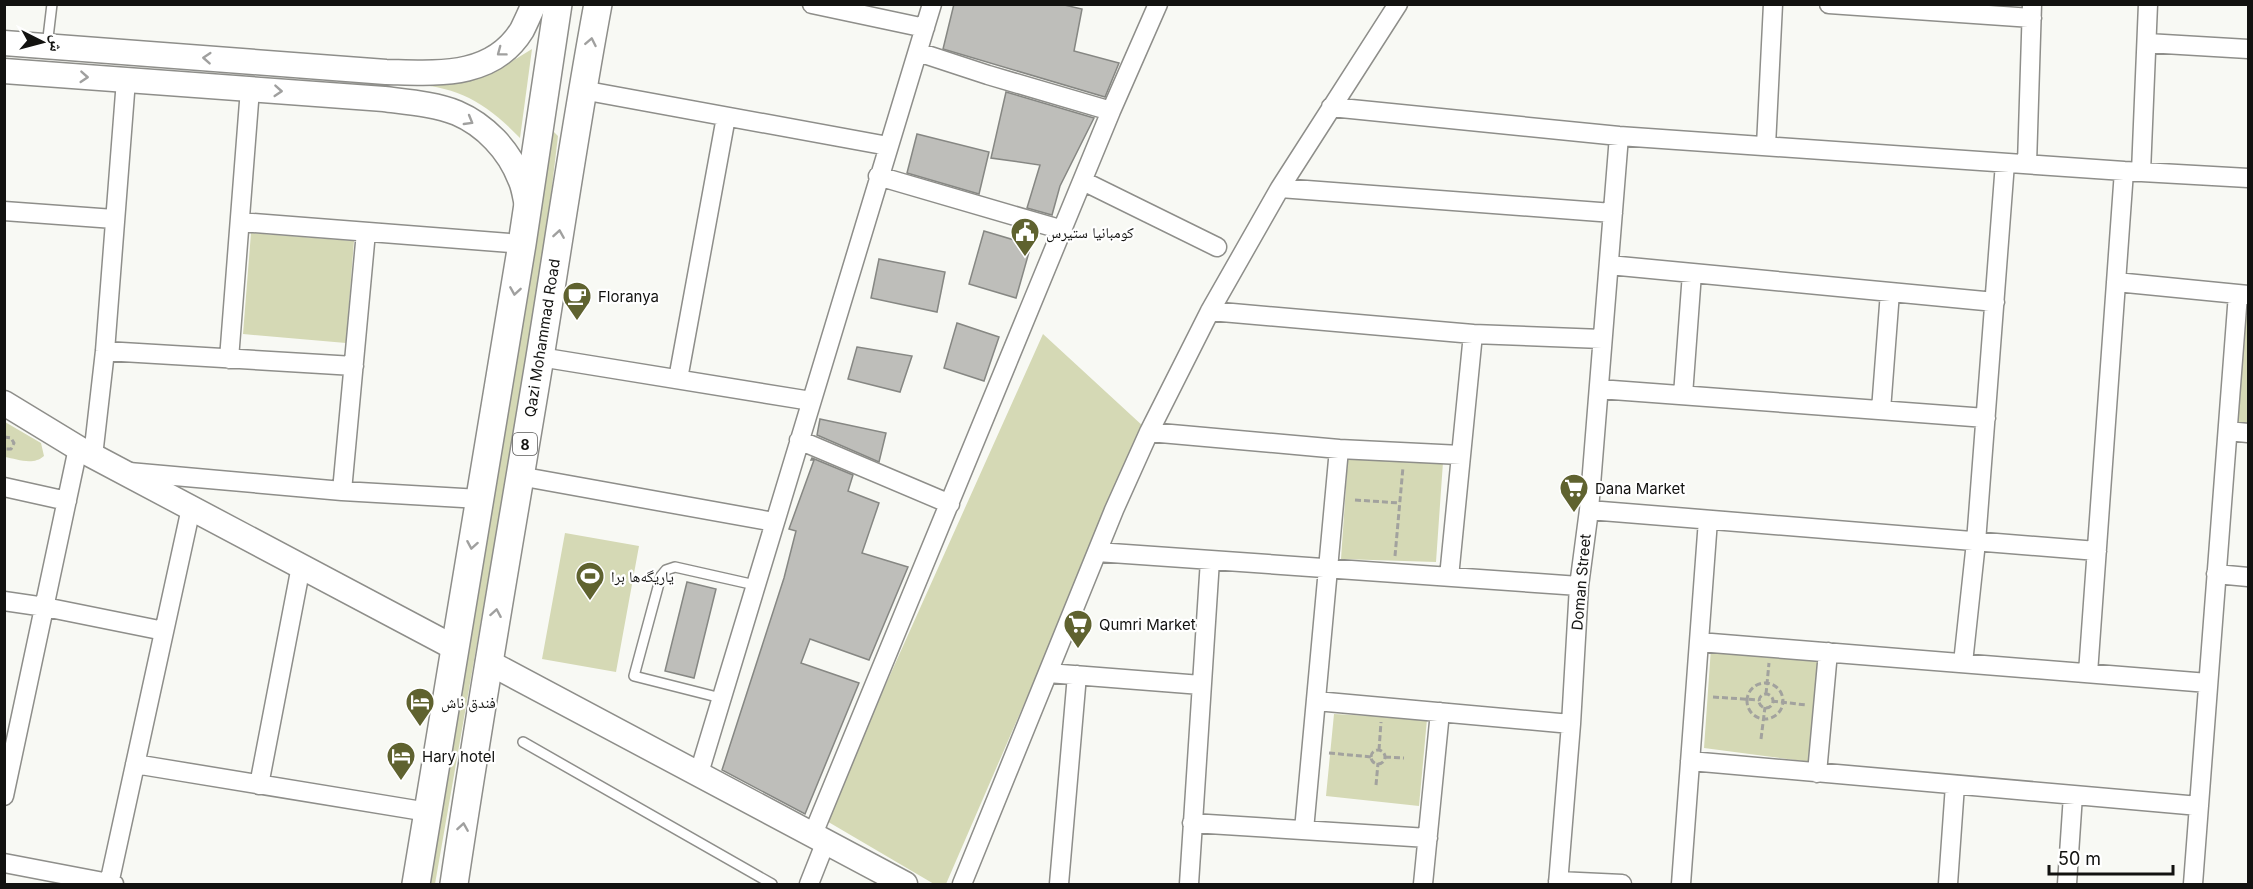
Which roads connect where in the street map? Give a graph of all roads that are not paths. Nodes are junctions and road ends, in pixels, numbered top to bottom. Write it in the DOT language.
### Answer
graph roads {
  1 [pos="52,4"];
  2 [pos="534,4"];
  3 [pos="558,4"];
  4 [pos="598,4"];
  5 [pos="812,4"];
  6 [pos="932,4"];
  7 [pos="1158,4"];
  8 [pos="1398,4"];
  9 [pos="1773,4"];
  10 [pos="1829,4"];
  11 [pos="2148,4"];
  12 [pos="1904,7"];
  13 [pos="2032,11"];
  14 [pos="925,28"];
  15 [pos="4,43"];
  16 [pos="2147,43"];
  17 [pos="47,46"];
  18 [pos="2248,49"];
  19 [pos="918,52"];
  20 [pos="4,71"];
  21 [pos="386,72"];
  22 [pos="126,80"];
  23 [pos="250,89"];
  24 [pos="582,90"];
  25 [pos="384,99"];
  26 [pos="1331,107"];
  27 [pos="1111,111"];
  28 [pos="726,117"];
  29 [pos="540,123"];
  30 [pos="575,129"];
  31 [pos="1619,136"];
  32 [pos="888,146"];
  33 [pos="1766,146"];
  34 [pos="2006,163"];
  35 [pos="2027,164"];
  36 [pos="2132,171"];
  37 [pos="878,176"];
  38 [pos="2248,178"];
  39 [pos="1083,181"];
  40 [pos="1280,188"];
  41 [pos="4,211"];
  42 [pos="528,211"];
  43 [pos="1613,213"];
  44 [pos="114,219"];
  45 [pos="240,222"];
  46 [pos="1062,230"];
  47 [pos="366,232"];
  48 [pos="522,244"];
  49 [pos="1217,247"];
  50 [pos="1609,266"];
  51 [pos="1692,273"];
  52 [pos="2116,282"];
  53 [pos="1890,292"];
  54 [pos="2243,295"];
  55 [pos="1995,302"];
  56 [pos="1210,311"];
  57 [pos="1473,334"];
  58 [pos="1602,339"];
  59 [pos="105,351"];
  60 [pos="540,357"];
  61 [pos="229,359"];
  62 [pos="354,366"];
  63 [pos="678,379"];
  64 [pos="1599,389"];
  65 [pos="1683,395"];
  66 [pos="811,401"];
  67 [pos="4,403"];
  68 [pos="1881,410"];
  69 [pos="1986,418"];
  70 [pos="2228,431"];
  71 [pos="1149,432"];
  72 [pos="2248,433"];
  73 [pos="799,440"];
  74 [pos="1339,449"];
  75 [pos="86,452"];
  76 [pos="1461,455"];
  77 [pos="122,471"];
  78 [pos="519,476"];
  79 [pos="4,487"];
  80 [pos="342,491"];
  81 [pos="480,499"];
  82 [pos="67,501"];
  83 [pos="950,504"];
  84 [pos="191,508"];
  85 [pos="1589,510"];
  86 [pos="1708,520"];
  87 [pos="774,522"];
  88 [pos="1976,542"];
  89 [pos="2097,551"];
  90 [pos="1097,552"];
  91 [pos="1210,560"];
  92 [pos="301,566"];
  93 [pos="1327,568"];
  94 [pos="2217,574"];
  95 [pos="1449,577"];
  96 [pos="2248,577"];
  97 [pos="755,585"];
  98 [pos="1579,586"];
  99 [pos="4,601"];
  100 [pos="45,607"];
  101 [pos="164,630"];
  102 [pos="1699,642"];
  103 [pos="455,648"];
  104 [pos="1828,652"];
  105 [pos="488,662"];
  106 [pos="1963,663"];
  107 [pos="1048,673"];
  108 [pos="2088,673"];
  109 [pos="1077,675"];
  110 [pos="2208,682"];
  111 [pos="1201,685"];
  112 [pos="721,698"];
  113 [pos="1316,701"];
  114 [pos="1440,712"];
  115 [pos="1571,724"];
  116 [pos="523,742"];
  117 [pos="1690,761"];
  118 [pos="135,764"];
  119 [pos="1817,772"];
  120 [pos="699,773"];
  121 [pos="259,785"];
  122 [pos="1955,785"];
  123 [pos="2073,795"];
  124 [pos="4,796"];
  125 [pos="2199,806"];
  126 [pos="428,812"];
  127 [pos="1192,823"];
  128 [pos="1305,830"];
  129 [pos="820,838"];
  130 [pos="1428,838"];
  131 [pos="4,863"];
  132 [pos="1558,883"];
  133 [pos="111,884"];
  134 [pos="416,885"];
  135 [pos="454,885"];
  136 [pos="772,885"];
  137 [pos="809,885"];
  138 [pos="905,885"];
  139 [pos="962,885"];
  140 [pos="1059,885"];
  141 [pos="1188,885"];
  142 [pos="1423,885"];
  143 [pos="1622,885"];
  144 [pos="1681,885"];
  145 [pos="1948,885"];
  146 [pos="2067,885"];
  147 [pos="2193,885"];
  1 -- 17 [label="lane"];
  2 -- 21 [label="street, one-way"];
  3 -- 29 [label="main road, 8"];
  24 -- 4 [label="main road, Qazi Mohammad Road / 8, one-way"];
  5 -- 14 [label="street"];
  6 -- 14 [label="street"];
  7 -- 27 [label="street"];
  8 -- 26 [label="street"];
  9 -- 33 [label="street"];
  10 -- 12 [label="street"];
  11 -- 16 [label="street"];
  12 -- 13 [label="street"];
  13 -- 35 [label="street"];
  14 -- 19 [label="street"];
  15 -- 17 [label="street"];
  16 -- 18 [label="street"];
  16 -- 36 [label="street"];
  21 -- 17 [label="street, one-way"];
  19 -- 27 [label="street"];
  19 -- 32 [label="street"];
  20 -- 22 [label="street, one-way"];
  21 -- 25 [label="street"];
  22 -- 23 [label="street"];
  22 -- 44 [label="street"];
  23 -- 25 [label="street, one-way"];
  23 -- 45 [label="street"];
  24 -- 28 [label="street"];
  24 -- 30 [label="main road, Qazi Mohammad Road / 8"];
  25 -- 42 [label="street, one-way"];
  26 -- 31 [label="street"];
  26 -- 40 [label="street"];
  27 -- 39 [label="street"];
  28 -- 32 [label="street"];
  28 -- 63 [label="street"];
  29 -- 30 [label="main road"];
  29 -- 42 [label="main road, 8"];
  60 -- 30 [label="main road, Qazi Mohammad Road / 8, one-way"];
  31 -- 33 [label="street"];
  31 -- 43 [label="street, Doman Street"];
  32 -- 37 [label="street"];
  33 -- 34 [label="street"];
  34 -- 35 [label="street"];
  34 -- 55 [label="street"];
  35 -- 36 [label="street"];
  36 -- 38 [label="street"];
  36 -- 52 [label="street"];
  37 -- 46 [label="street"];
  37 -- 66 [label="street"];
  39 -- 46 [label="street"];
  39 -- 49 [label="street"];
  40 -- 43 [label="street"];
  40 -- 56 [label="street"];
  41 -- 44 [label="street"];
  42 -- 48 [label="main road, 8"];
  43 -- 50 [label="street, Doman Street"];
  44 -- 59 [label="street"];
  45 -- 47 [label="street"];
  45 -- 61 [label="street"];
  46 -- 83 [label="street"];
  47 -- 48 [label="street"];
  47 -- 62 [label="street"];
  48 -- 81 [label="main road, 8, one-way"];
  50 -- 51 [label="street"];
  50 -- 58 [label="street, Doman Street"];
  51 -- 53 [label="street"];
  51 -- 65 [label="street"];
  52 -- 54 [label="street"];
  52 -- 89 [label="street"];
  53 -- 55 [label="street"];
  53 -- 68 [label="street"];
  54 -- 70 [label="street"];
  55 -- 69 [label="street"];
  56 -- 57 [label="street"];
  56 -- 71 [label="street"];
  57 -- 58 [label="street"];
  57 -- 76 [label="street"];
  58 -- 64 [label="street, Doman Street"];
  59 -- 61 [label="street"];
  59 -- 75 [label="street"];
  60 -- 63 [label="street"];
  60 -- 78 [label="main road, Qazi Mohammad Road / 8"];
  61 -- 62 [label="street"];
  62 -- 80 [label="street"];
  63 -- 66 [label="street"];
  64 -- 65 [label="street"];
  64 -- 85 [label="street, Doman Street"];
  65 -- 68 [label="street"];
  66 -- 73 [label="street"];
  67 -- 75 [label="street"];
  68 -- 69 [label="street"];
  69 -- 88 [label="street"];
  70 -- 72 [label="street"];
  70 -- 94 [label="street"];
  71 -- 74 [label="street"];
  71 -- 90 [label="street"];
  73 -- 83 [label="street"];
  73 -- 87 [label="street"];
  74 -- 76 [label="street"];
  74 -- 93 [label="street"];
  75 -- 77 [label="street"];
  75 -- 82 [label="street"];
  76 -- 95 [label="street"];
  77 -- 80 [label="street"];
  77 -- 84 [label="street"];
  78 -- 87 [label="street"];
  105 -- 78 [label="main road, Qazi Mohammad Road / 8, one-way"];
  79 -- 82 [label="street"];
  80 -- 81 [label="street"];
  81 -- 103 [label="main road, 8, one-way"];
  82 -- 100 [label="street"];
  83 -- 129 [label="street"];
  84 -- 92 [label="street"];
  84 -- 101 [label="street"];
  85 -- 86 [label="street"];
  85 -- 98 [label="street, Doman Street"];
  86 -- 88 [label="street"];
  86 -- 102 [label="street"];
  87 -- 97 [label="street"];
  88 -- 89 [label="street"];
  88 -- 106 [label="street"];
  89 -- 108 [label="street"];
  90 -- 91 [label="street"];
  90 -- 107 [label="street"];
  91 -- 93 [label="street"];
  91 -- 111 [label="street"];
  92 -- 103 [label="street"];
  92 -- 121 [label="street"];
  93 -- 95 [label="street"];
  93 -- 113 [label="street"];
  94 -- 96 [label="street"];
  94 -- 110 [label="street"];
  95 -- 98 [label="street"];
  97 -- 112 [label="street"];
  97 -- 112 [label="lane"];
  98 -- 115 [label="street, Doman Street"];
  99 -- 100 [label="street"];
  100 -- 101 [label="street"];
  100 -- 124 [label="street"];
  101 -- 118 [label="street"];
  102 -- 104 [label="street"];
  102 -- 117 [label="street"];
  103 -- 126 [label="main road, 8"];
  104 -- 106 [label="street"];
  104 -- 119 [label="street"];
  105 -- 120 [label="street"];
  135 -- 105 [label="main road, Qazi Mohammad Road / 8, one-way"];
  106 -- 108 [label="street"];
  107 -- 109 [label="street"];
  107 -- 139 [label="street"];
  108 -- 110 [label="street"];
  109 -- 111 [label="street"];
  109 -- 140 [label="street"];
  110 -- 125 [label="street"];
  111 -- 127 [label="street"];
  112 -- 120 [label="street"];
  113 -- 114 [label="street"];
  113 -- 128 [label="street"];
  114 -- 115 [label="street"];
  114 -- 130 [label="street"];
  115 -- 132 [label="street, Doman Street"];
  116 -- 136 [label="lane"];
  117 -- 119 [label="street"];
  117 -- 144 [label="street"];
  118 -- 121 [label="street"];
  118 -- 133 [label="street"];
  119 -- 122 [label="street"];
  120 -- 129 [label="street"];
  121 -- 126 [label="street"];
  122 -- 123 [label="street"];
  122 -- 145 [label="street"];
  123 -- 125 [label="street"];
  123 -- 146 [label="street"];
  125 -- 147 [label="street"];
  126 -- 134 [label="main road, 8"];
  127 -- 128 [label="street"];
  127 -- 141 [label="street"];
  128 -- 130 [label="street"];
  129 -- 137 [label="street"];
  129 -- 138 [label="street"];
  130 -- 142 [label="street"];
  131 -- 133 [label="street"];
  132 -- 143 [label="street"];
}
